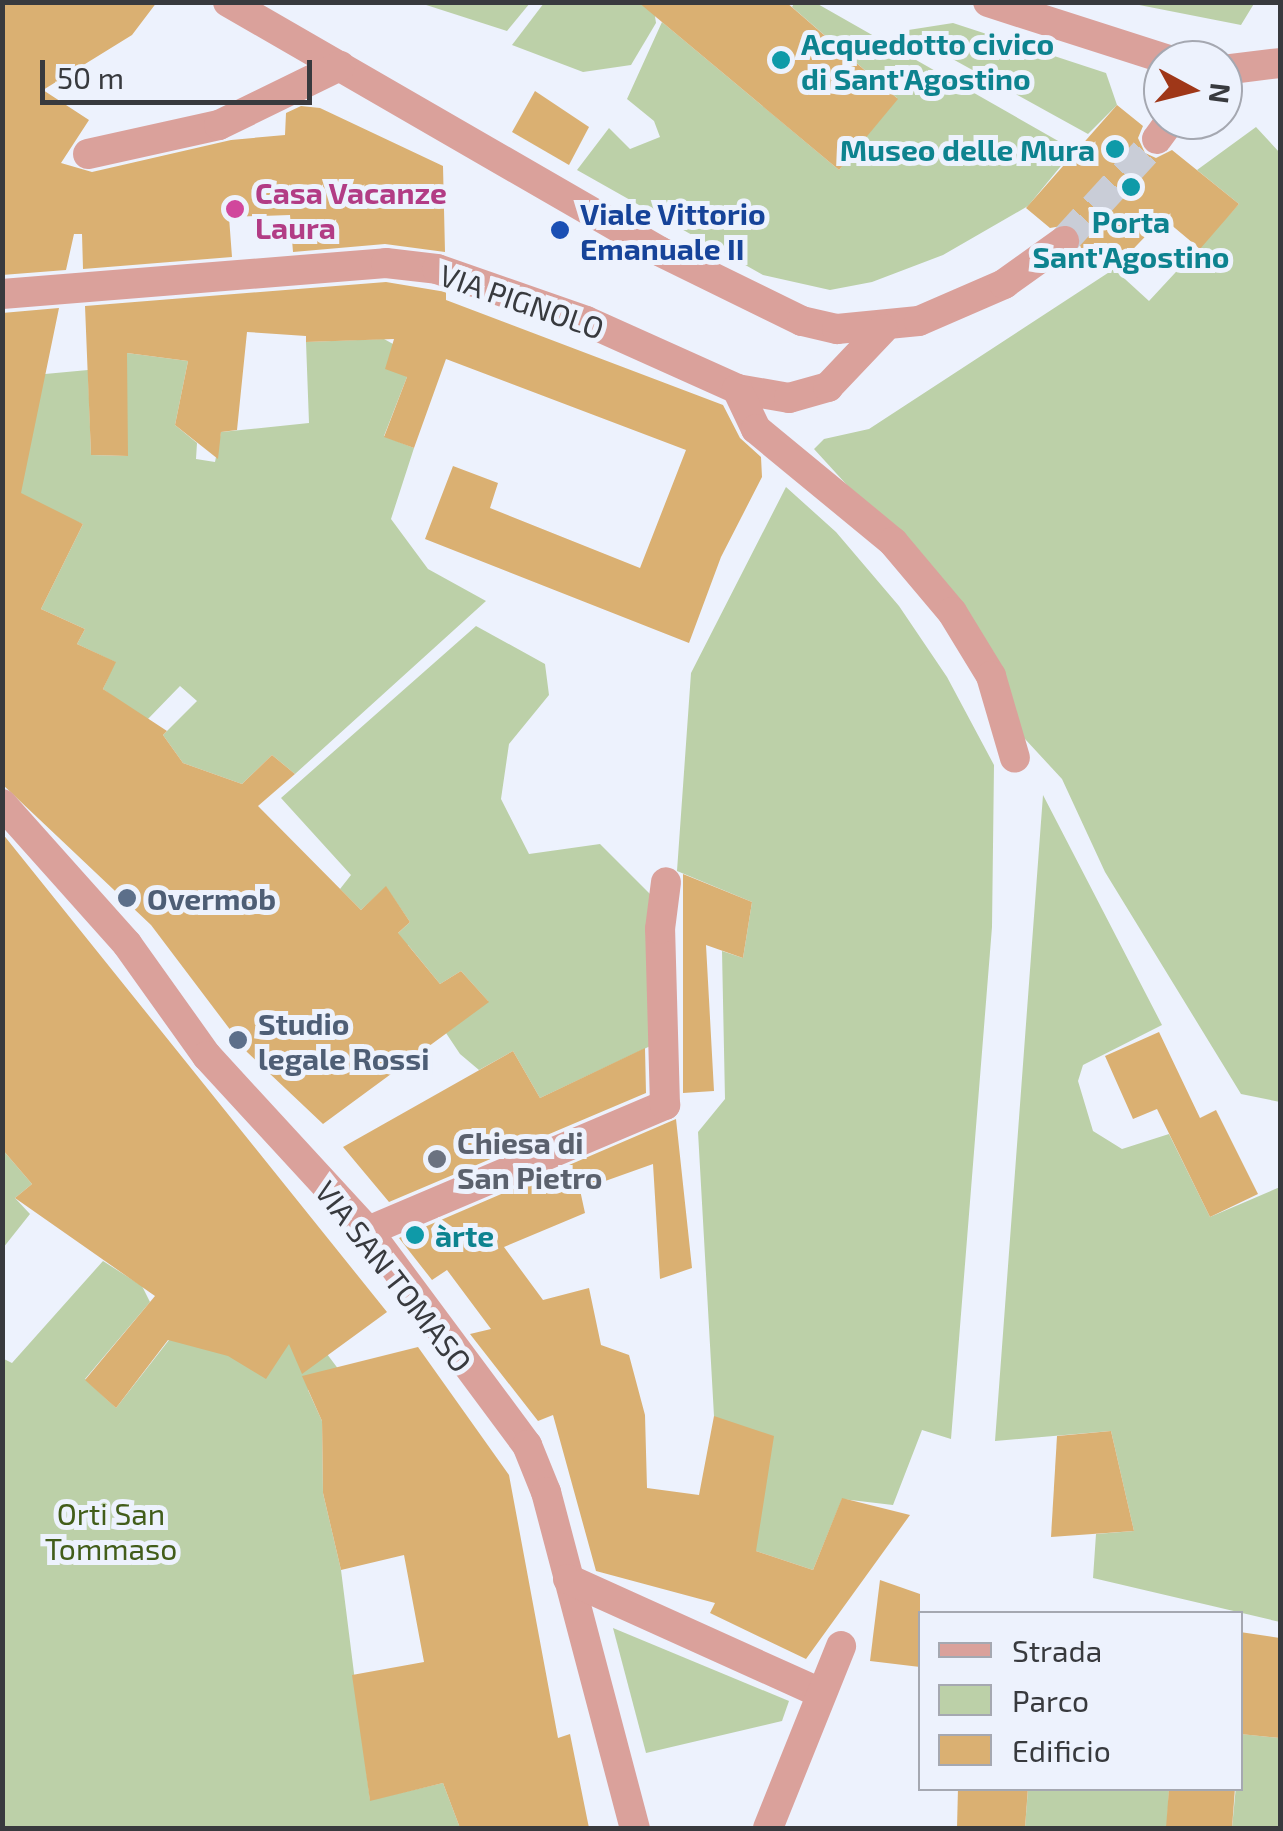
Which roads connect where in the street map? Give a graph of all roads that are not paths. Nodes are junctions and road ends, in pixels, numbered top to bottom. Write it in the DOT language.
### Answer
graph roads {
  1 [pos="228,2"];
  2 [pos="988,2"];
  3 [pos="1143,52"];
  4 [pos="1280,63"];
  5 [pos="340,66"];
  6 [pos="1243,68"];
  7 [pos="88,154"];
  8 [pos="1064,241"];
  9 [pos="2,294"];
  10 [pos="883,329"];
  11 [pos="737,388"];
  12 [pos="1015,758"];
  13 [pos="2,804"];
  14 [pos="666,882"];
  15 [pos="368,1231"];
  16 [pos="568,1579"];
  17 [pos="840,1646"];
  18 [pos="805,1686"];
  19 [pos="634,1828"];
  20 [pos="768,1828"];
  1 -- 5 [label="street"];
  2 -- 3 [label="street"];
  4 -- 6 [label="street"];
  5 -- 7 [label="street"];
  5 -- 10 [label="street"];
  8 -- 10 [label="street"];
  9 -- 11 [label="street, VIA PIGNOLO"];
  10 -- 11 [label="street, VIA PIGNOLO"];
  11 -- 12 [label="street"];
  13 -- 15 [label="street, VIA SAN TOMASO"];
  14 -- 15 [label="street"];
  15 -- 16 [label="street, VIA SAN TOMASO"];
  16 -- 18 [label="street"];
  16 -- 19 [label="street, VIA SAN TOMASO"];
  17 -- 18 [label="street"];
  18 -- 20 [label="street"];
}
